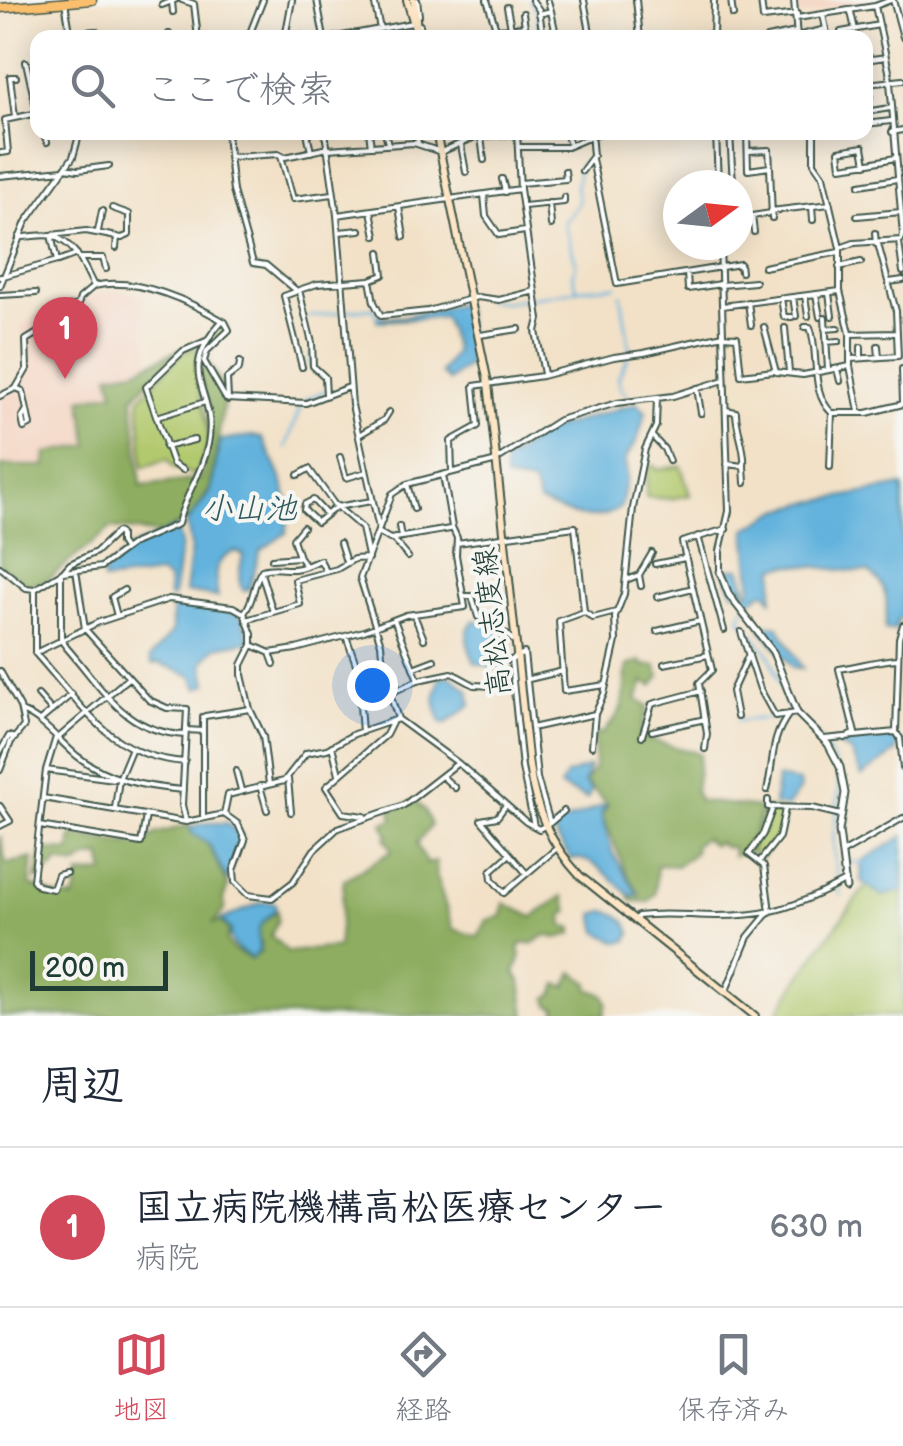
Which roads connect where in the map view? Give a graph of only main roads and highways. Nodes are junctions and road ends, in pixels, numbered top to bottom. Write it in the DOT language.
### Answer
graph roads {
  1 [pos="83,0"];
  2 [pos="92,0"];
  3 [pos="413,0"];
  4 [pos="47,2"];
  5 [pos="28,3"];
  6 [pos="0,8"];
  7 [pos="416,30"];
  8 [pos="418,30"];
  9 [pos="438,140"];
  10 [pos="754,1016"];
  1 -- 2 [label="main road"];
  1 -- 4 [label="main road"];
  3 -- 7 [label="main road"];
  3 -- 8 [label="main road"];
  4 -- 5 [label="main road"];
  5 -- 6 [label="main road"];
  9 -- 10 [label="main road, 高松志度線"];
}
